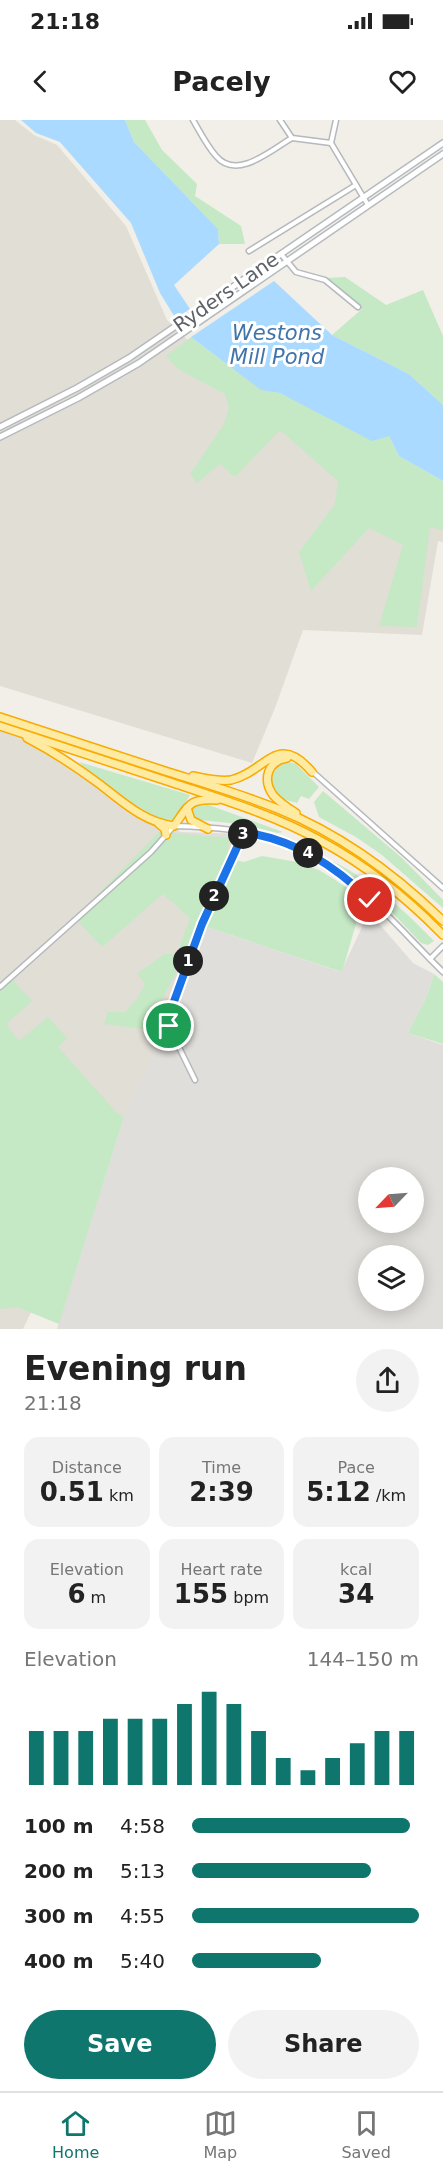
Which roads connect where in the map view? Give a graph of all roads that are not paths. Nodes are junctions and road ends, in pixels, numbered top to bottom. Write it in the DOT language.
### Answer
graph roads {
  1 [pos="193,120"];
  2 [pos="280,120"];
  3 [pos="336,120"];
  4 [pos="292,138"];
  5 [pos="331,143"];
  6 [pos="443,143"];
  7 [pos="443,154"];
  8 [pos="356,185"];
  9 [pos="363,198"];
  10 [pos="368,205"];
  11 [pos="249,251"];
  12 [pos="281,254"];
  13 [pos="287,262"];
  14 [pos="357,307"];
  15 [pos="0,427"];
  16 [pos="0,437"];
  17 [pos="0,717"];
  18 [pos="1,726"];
  19 [pos="166,771"];
  20 [pos="312,772"];
  21 [pos="228,801"];
  22 [pos="187,808"];
  23 [pos="159,824"];
  24 [pos="310,824"];
  25 [pos="174,826"];
  26 [pos="208,828"];
  27 [pos="244,832"];
  28 [pos="166,836"];
  29 [pos="443,888"];
  30 [pos="443,921"];
  31 [pos="440,933"];
  32 [pos="443,946"];
  33 [pos="430,959"];
  34 [pos="443,972"];
  35 [pos="0,987"];
  36 [pos="195,1080"];
  1 -- 4 [label="street"];
  2 -- 4 [label="street"];
  3 -- 5 [label="street"];
  4 -- 5 [label="street"];
  5 -- 8 [label="street"];
  6 -- 9 [label="main road, Ryders Lane"];
  7 -- 10 [label="main road, Ryders Lane"];
  8 -- 9 [label="street"];
  8 -- 11 [label="street, Ryders Lane"];
  9 -- 10 [label="street"];
  9 -- 12 [label="main road, Ryders Lane"];
  10 -- 13 [label="main road, Ryders Lane"];
  12 -- 13 [label="street"];
  12 -- 15 [label="main road, Ryders Lane"];
  13 -- 14 [label="street"];
  13 -- 16 [label="main road, Ryders Lane"];
  17 -- 19 [label="highway"];
  18 -- 21 [label="highway"];
  18 -- 23 [label="highway"];
  19 -- 20 [label="highway"];
  19 -- 24 [label="highway"];
  20 -- 24 [label="highway"];
  20 -- 29 [label="street"];
  21 -- 22 [label="highway"];
  21 -- 31 [label="highway"];
  22 -- 25 [label="highway"];
  22 -- 26 [label="highway"];
  23 -- 25 [label="highway"];
  23 -- 28 [label="highway"];
  24 -- 30 [label="highway"];
  25 -- 26 [label="street"];
  25 -- 28 [label="street"];
  26 -- 27 [label="street"];
  27 -- 33 [label="street"];
  27 -- 36 [label="street"];
  28 -- 35 [label="street"];
  32 -- 33 [label="street"];
  33 -- 34 [label="street"];
}
